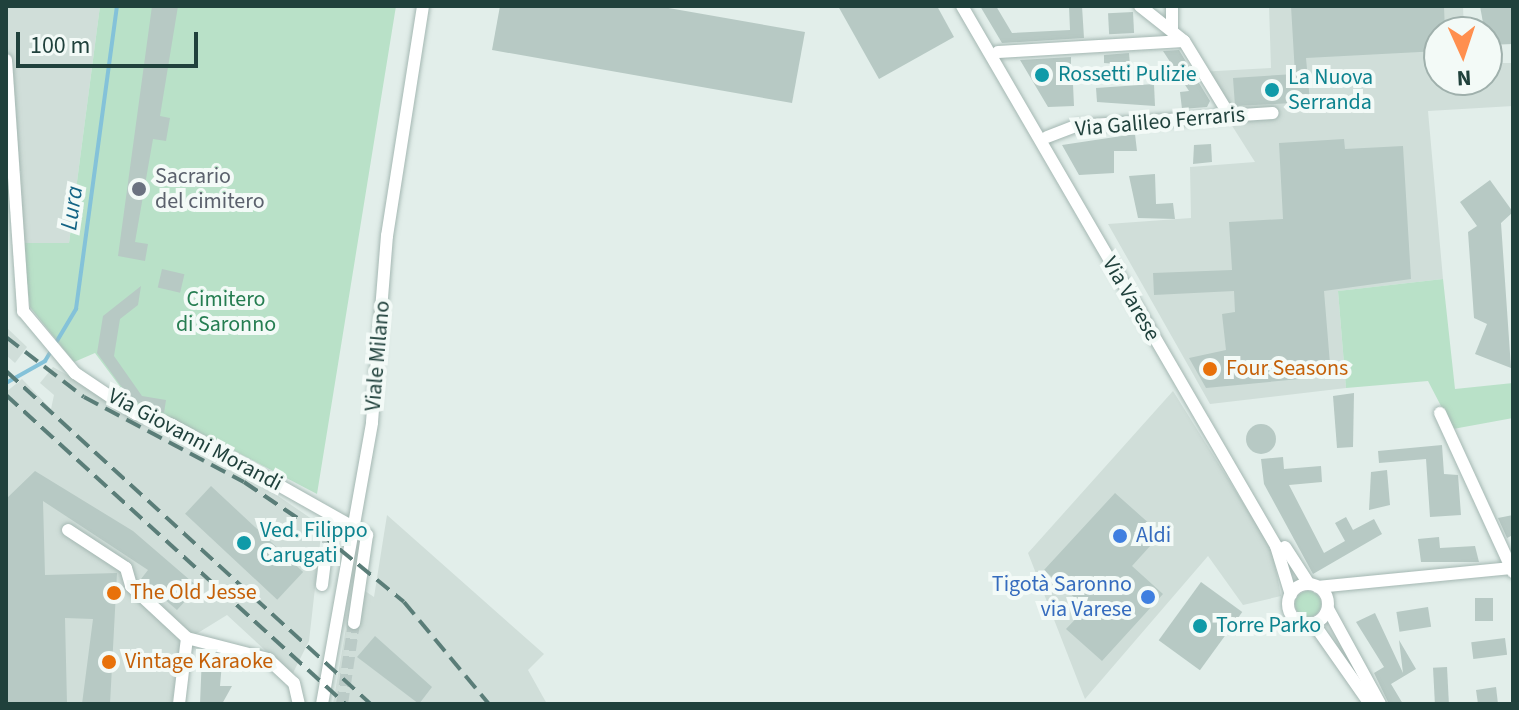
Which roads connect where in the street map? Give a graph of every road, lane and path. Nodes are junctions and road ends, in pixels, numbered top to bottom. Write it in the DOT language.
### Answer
graph roads {
  1 [pos="423,6"];
  2 [pos="962,6"];
  3 [pos="971,6"];
  4 [pos="1140,6"];
  5 [pos="1172,6"];
  6 [pos="1172,30"];
  7 [pos="1184,41"];
  8 [pos="998,52"];
  9 [pos="6,60"];
  10 [pos="1273,113"];
  11 [pos="1230,116"];
  12 [pos="1047,137"];
  13 [pos="1440,413"];
  14 [pos="355,528"];
  15 [pos="68,530"];
  16 [pos="325,562"];
  17 [pos="1512,569"];
  18 [pos="1346,583"];
  19 [pos="322,585"];
  20 [pos="1314,586"];
  21 [pos="1291,595"];
  22 [pos="1328,605"];
  23 [pos="354,623"];
  24 [pos="1314,624"];
  25 [pos="187,638"];
  26 [pos="179,704"];
  27 [pos="299,704"];
  28 [pos="322,704"];
  29 [pos="1370,704"];
  30 [pos="1380,704"];
  1 -- 14 [label="street, Viale Milano"];
  2 -- 21 [label="street, Via Varese"];
  3 -- 8 [label="street, Via Varese"];
  4 -- 6 [label="street"];
  5 -- 6 [label="street"];
  6 -- 7 [label="street"];
  7 -- 8 [label="street"];
  7 -- 11 [label="street"];
  8 -- 12 [label="street, Via Varese"];
  9 -- 14 [label="street, Via Giovanni Morandi"];
  10 -- 11 [label="street, Via Galileo Ferraris"];
  11 -- 12 [label="street, Via Galileo Ferraris"];
  12 -- 20 [label="street, Via Varese"];
  13 -- 17 [label="street"];
  14 -- 23 [label="street"];
  14 -- 28 [label="street, Viale Milano"];
  15 -- 25 [label="street"];
  16 -- 19 [label="street"];
  17 -- 18 [label="street"];
  18 -- 20 [label="street"];
  18 -- 22 [label="street"];
  20 -- 21 [label="street"];
  20 -- 22 [label="street"];
  21 -- 24 [label="street"];
  22 -- 24 [label="street"];
  22 -- 30 [label="street"];
  24 -- 29 [label="street"];
  25 -- 26 [label="street"];
  25 -- 27 [label="street"];
}
